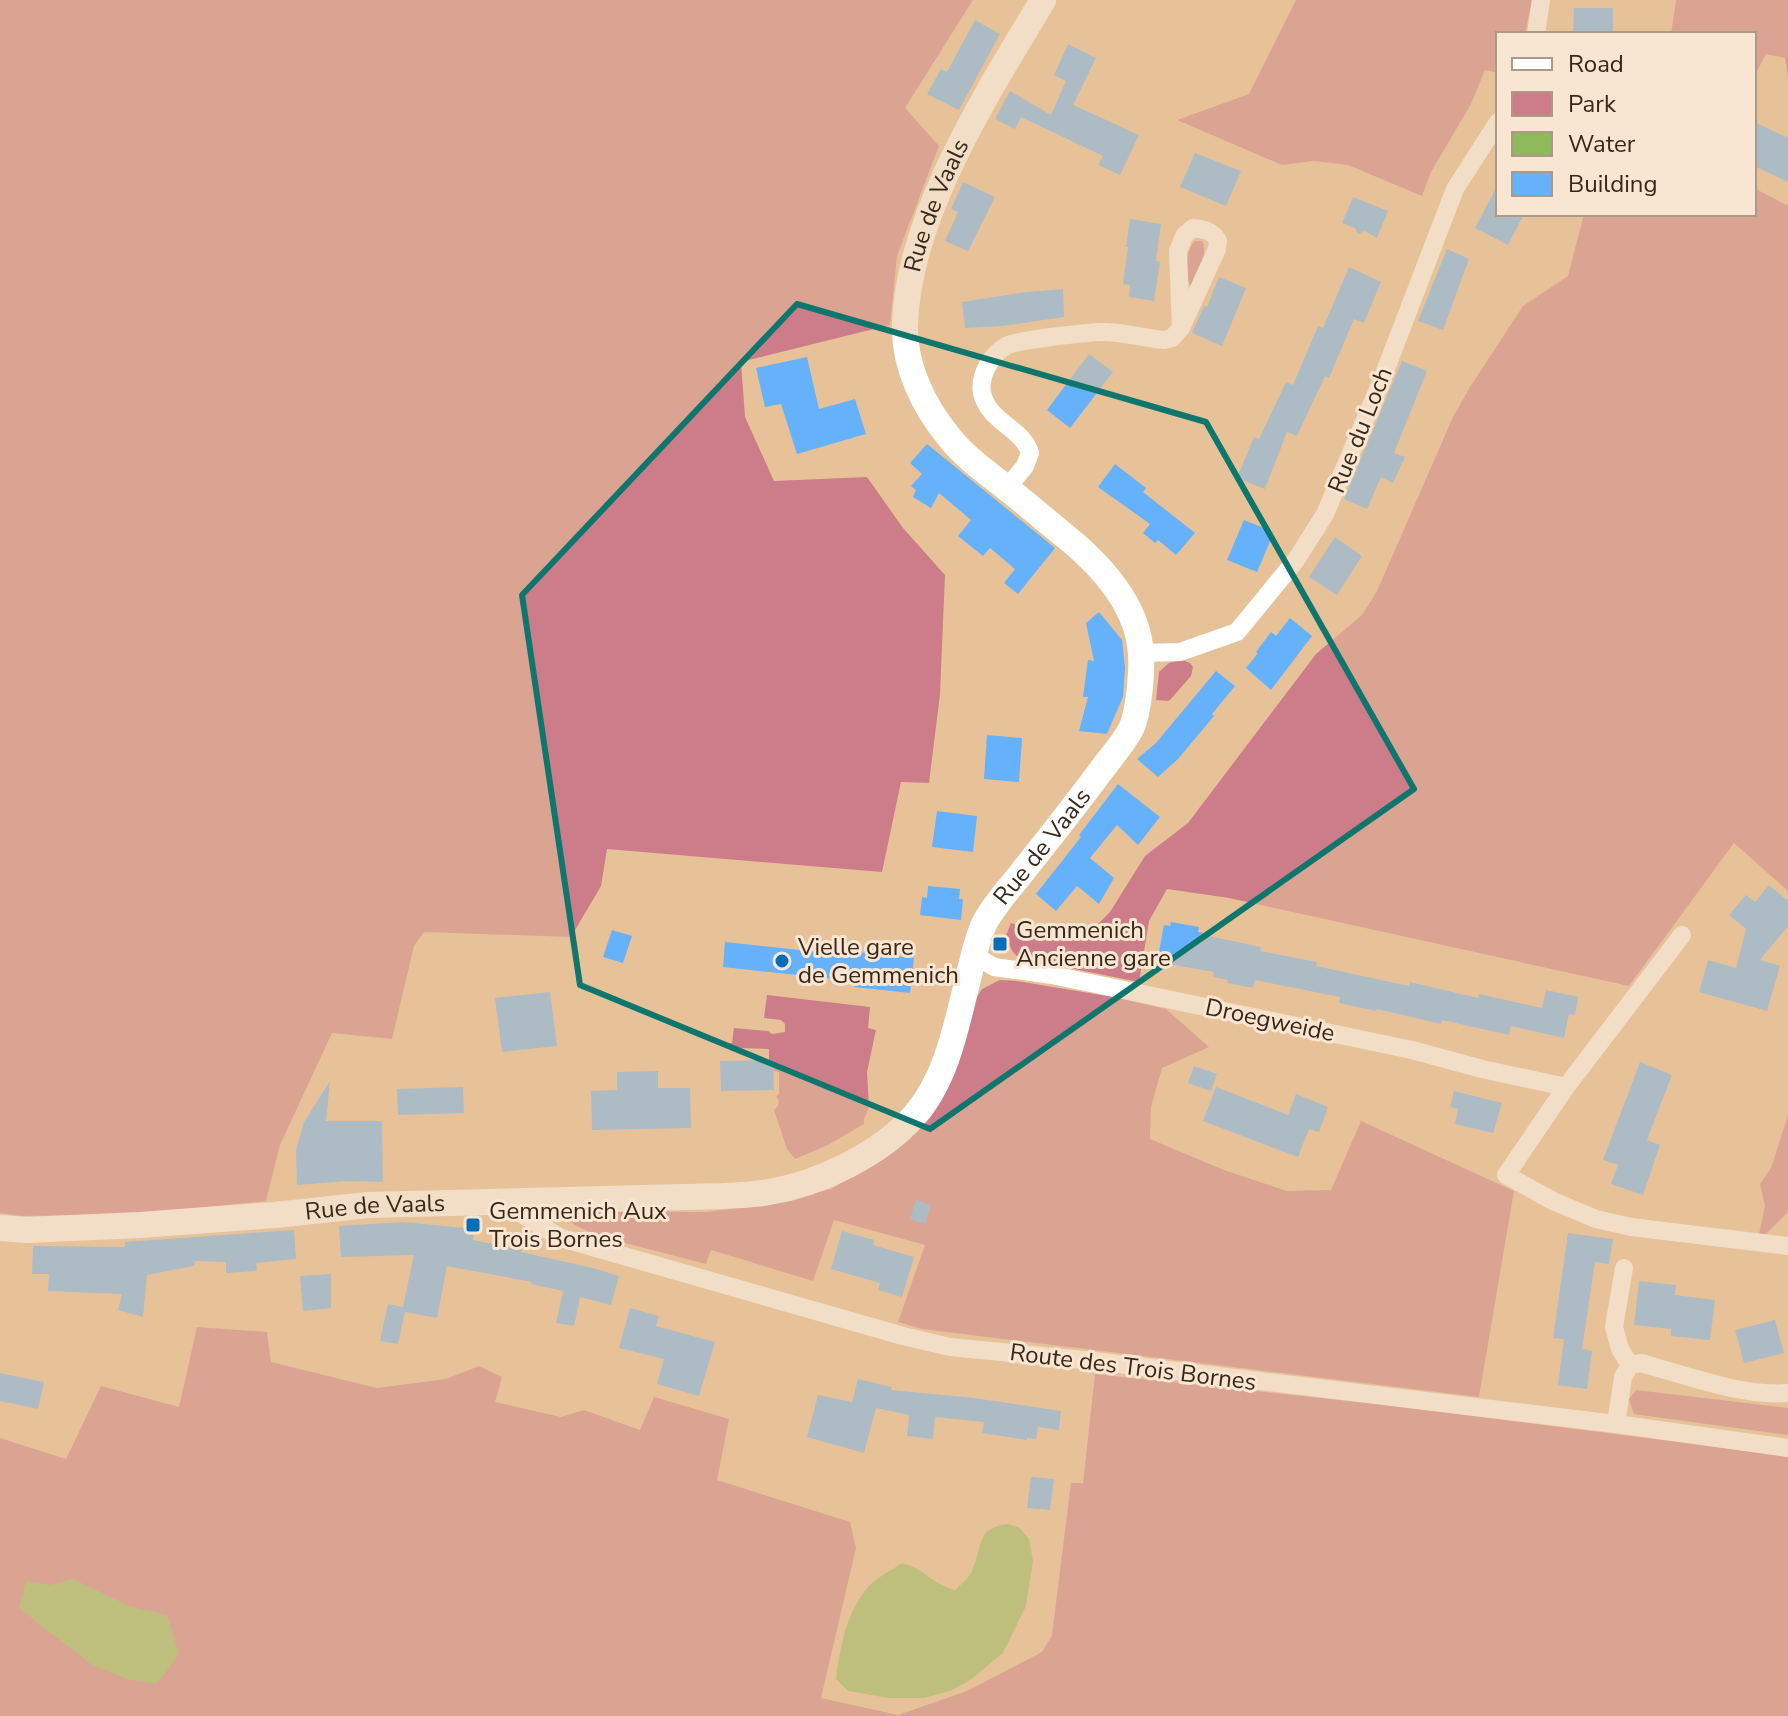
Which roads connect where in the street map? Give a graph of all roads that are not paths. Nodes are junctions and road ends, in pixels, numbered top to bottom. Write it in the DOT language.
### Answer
graph roads {
  1 [pos="1043,0"];
  2 [pos="1541,0"];
  3 [pos="1536,32"];
  4 [pos="1496,125"];
  5 [pos="1181,328"];
  6 [pos="1007,488"];
  7 [pos="1141,653"];
  8 [pos="1682,935"];
  9 [pos="974,955"];
  10 [pos="1566,1087"];
  11 [pos="500,1200"];
  12 [pos="0,1228"];
  13 [pos="1788,1246"];
  14 [pos="1624,1268"];
  15 [pos="1630,1365"];
  16 [pos="1788,1393"];
  17 [pos="1616,1424"];
  18 [pos="1788,1448"];
  1 -- 6 [label="main road, Rue de Vaals"];
  2 -- 3 [label="street"];
  4 -- 7 [label="street, Rue du Loch"];
  5 -- 5 [label="street"];
  5 -- 6 [label="street"];
  6 -- 7 [label="main road, Rue de Vaals"];
  7 -- 9 [label="main road, Rue de Vaals"];
  8 -- 10 [label="street"];
  9 -- 10 [label="street, Droegweide"];
  9 -- 11 [label="main road, Rue de Vaals"];
  10 -- 13 [label="street"];
  11 -- 12 [label="main road, Rue de Vaals"];
  11 -- 17 [label="street, Route des Trois Bornes"];
  14 -- 15 [label="street"];
  15 -- 16 [label="street"];
  15 -- 17 [label="street"];
  17 -- 18 [label="street, Route des Trois Bornes"];
}
